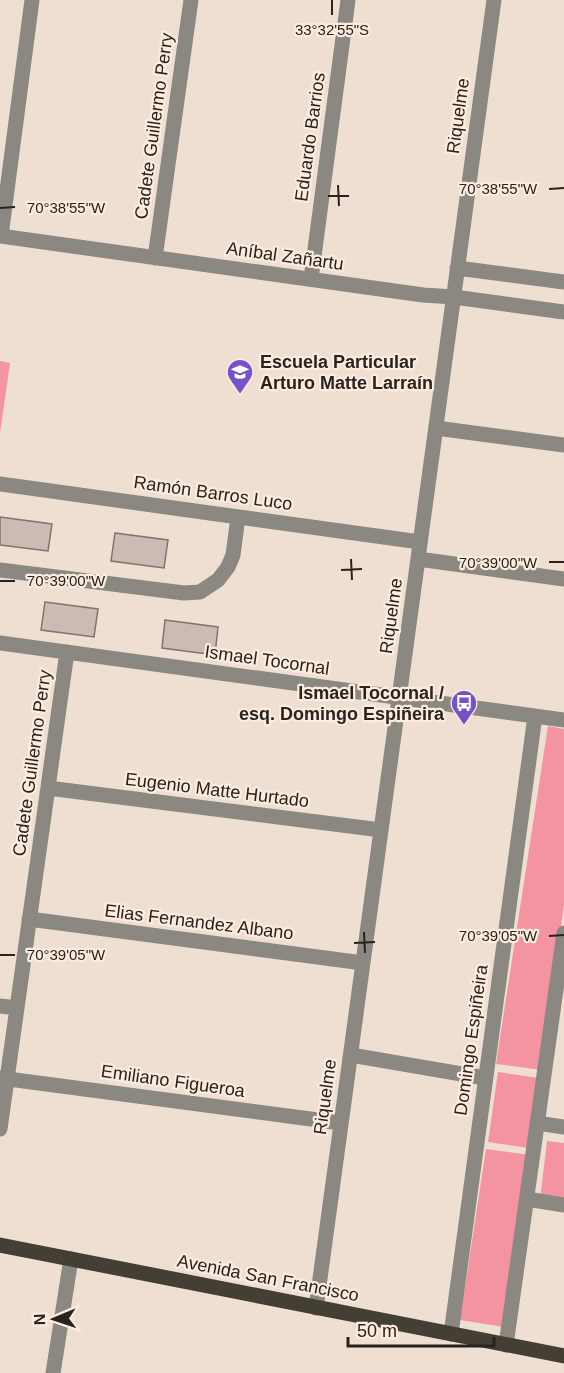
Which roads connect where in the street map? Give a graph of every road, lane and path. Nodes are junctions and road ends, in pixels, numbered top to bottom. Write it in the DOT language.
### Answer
graph roads {
  1 [pos="32,0"];
  2 [pos="191,0"];
  3 [pos="348,0"];
  4 [pos="494,0"];
  5 [pos="0,236"];
  6 [pos="155,258"];
  7 [pos="458,268"];
  8 [pos="311,279"];
  9 [pos="564,282"];
  10 [pos="454,297"];
  11 [pos="564,312"];
  12 [pos="436,429"];
  13 [pos="564,446"];
  14 [pos="0,484"];
  15 [pos="238,517"];
  16 [pos="420,542"];
  17 [pos="418,559"];
  18 [pos="0,570"];
  19 [pos="564,579"];
  20 [pos="0,643"];
  21 [pos="67,652"];
  22 [pos="399,698"];
  23 [pos="534,716"];
  24 [pos="564,720"];
  25 [pos="48,788"];
  26 [pos="381,830"];
  27 [pos="29,920"];
  28 [pos="564,933"];
  29 [pos="363,963"];
  30 [pos="560,990"];
  31 [pos="0,1006"];
  32 [pos="17,1008"];
  33 [pos="351,1055"];
  34 [pos="4,1078"];
  35 [pos="485,1078"];
  36 [pos="341,1123"];
  37 [pos="537,1123"];
  38 [pos="564,1127"];
  39 [pos="0,1129"];
  40 [pos="527,1199"];
  41 [pos="564,1204"];
  42 [pos="0,1245"];
  43 [pos="71,1259"];
  44 [pos="316,1308"];
  45 [pos="451,1334"];
  46 [pos="506,1345"];
  47 [pos="564,1356"];
  48 [pos="53,1373"];
  1 -- 5 [label="street"];
  2 -- 6 [label="street, Cadete Guillermo Perry"];
  3 -- 8 [label="street, Eduardo Barrios"];
  4 -- 7 [label="street, Riquelme"];
  5 -- 6 [label="street, Aníbal Zañartu"];
  6 -- 8 [label="street, Aníbal Zañartu"];
  7 -- 9 [label="street"];
  7 -- 10 [label="street, Riquelme"];
  8 -- 10 [label="street, Aníbal Zañartu"];
  10 -- 11 [label="street, Aníbal Zañartu"];
  10 -- 12 [label="street, Riquelme"];
  12 -- 13 [label="street"];
  12 -- 16 [label="street, Riquelme"];
  14 -- 15 [label="street, Ramón Barros Luco"];
  15 -- 16 [label="street, Ramón Barros Luco"];
  15 -- 18 [label="street"];
  16 -- 17 [label="street, Riquelme"];
  17 -- 19 [label="street"];
  17 -- 22 [label="street, Riquelme"];
  20 -- 21 [label="street, Ismael Tocornal"];
  21 -- 22 [label="street, Ismael Tocornal"];
  21 -- 25 [label="street, Cadete Guillermo Perry"];
  22 -- 23 [label="street, Ismael Tocornal"];
  22 -- 26 [label="street, Riquelme"];
  23 -- 24 [label="street, Ismael Tocornal"];
  23 -- 35 [label="street, Domingo Espiñeira"];
  25 -- 26 [label="street, Eugenio Matte Hurtado"];
  25 -- 27 [label="street, Cadete Guillermo Perry"];
  26 -- 29 [label="street, Riquelme"];
  27 -- 29 [label="street, Elias Fernandez Albano"];
  27 -- 32 [label="street, Cadete Guillermo Perry"];
  28 -- 30 [label="street"];
  29 -- 33 [label="street, Riquelme"];
  30 -- 37 [label="street"];
  31 -- 32 [label="street"];
  32 -- 34 [label="street, Cadete Guillermo Perry"];
  33 -- 35 [label="street"];
  33 -- 36 [label="street, Riquelme"];
  34 -- 36 [label="street, Emiliano Figueroa"];
  34 -- 39 [label="street, Cadete Guillermo Perry"];
  35 -- 45 [label="street, Domingo Espiñeira"];
  36 -- 44 [label="street, Riquelme"];
  37 -- 38 [label="street"];
  37 -- 40 [label="street"];
  40 -- 41 [label="street"];
  40 -- 46 [label="street"];
  42 -- 43 [label="main road, Avenida San Francisco"];
  43 -- 44 [label="main road, Avenida San Francisco"];
  43 -- 48 [label="street"];
  44 -- 45 [label="main road, Avenida San Francisco"];
  45 -- 46 [label="main road, Avenida San Francisco"];
  46 -- 47 [label="main road, Avenida San Francisco"];
}
